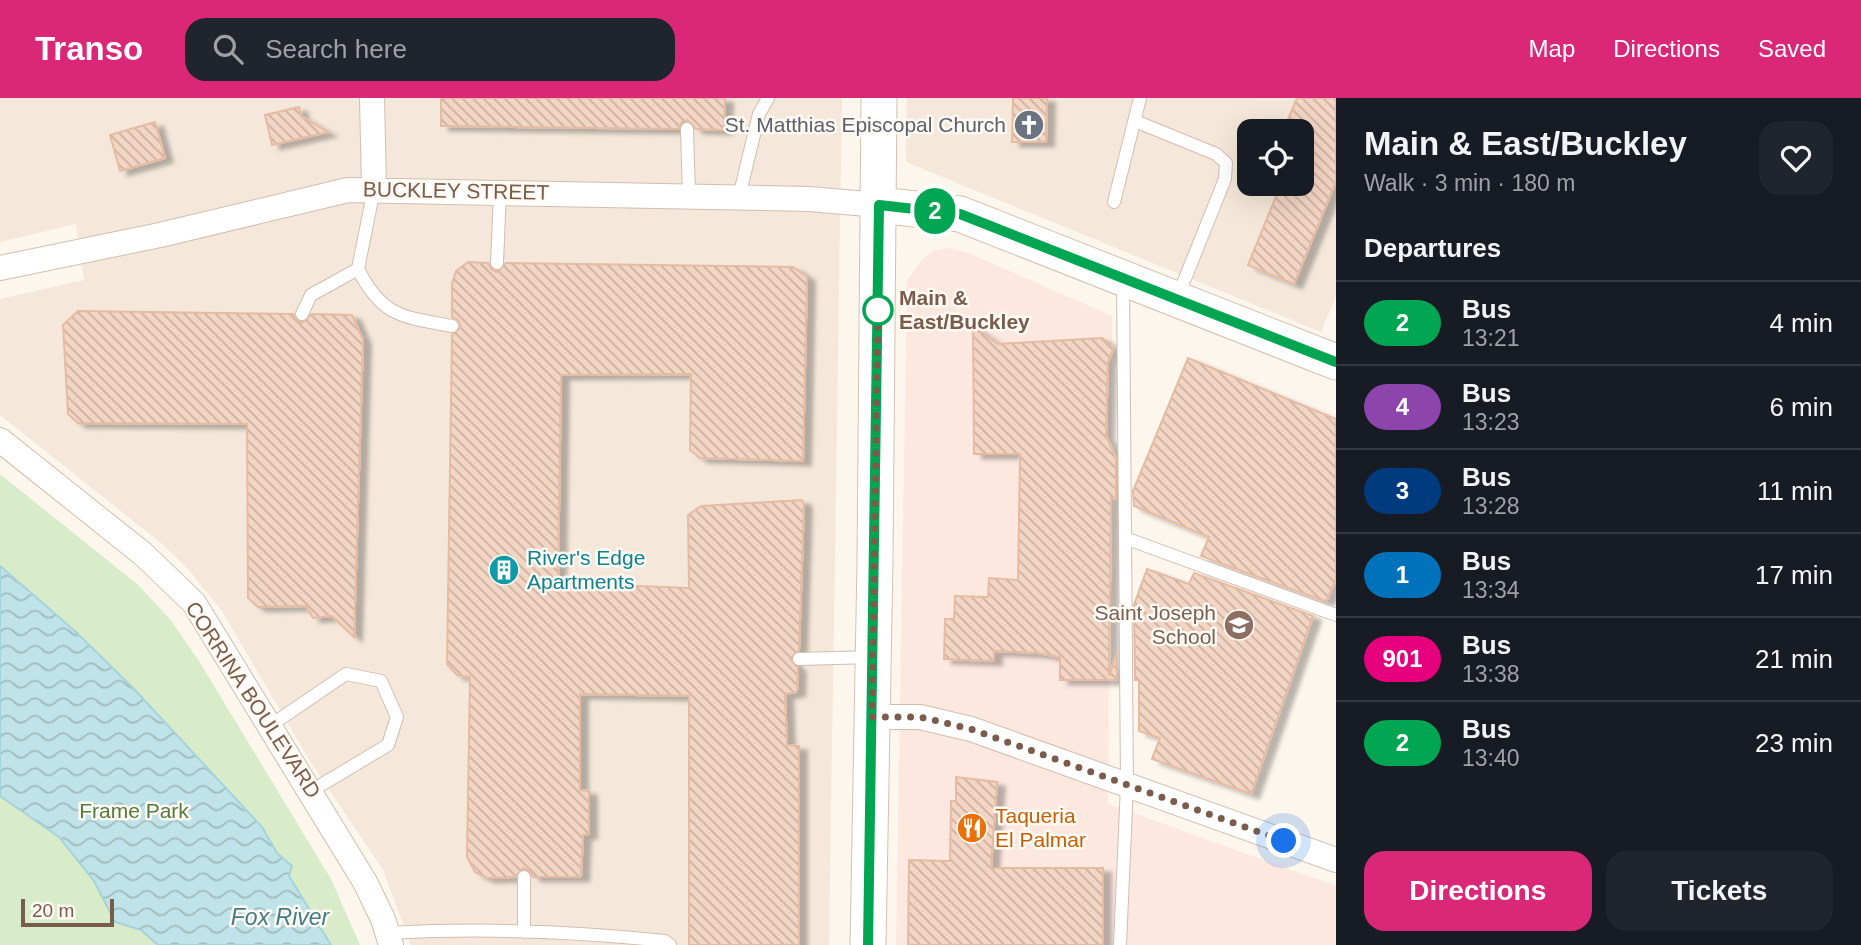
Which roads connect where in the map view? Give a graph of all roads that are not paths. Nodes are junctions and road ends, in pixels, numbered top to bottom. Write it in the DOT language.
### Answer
graph roads {
  1 [pos="372,98"];
  2 [pos="768,98"];
  3 [pos="879,98"];
  4 [pos="1140,98"];
  5 [pos="1135,121"];
  6 [pos="687,129"];
  7 [pos="374,188"];
  8 [pos="500,191"];
  9 [pos="689,196"];
  10 [pos="738,197"];
  11 [pos="1114,202"];
  12 [pos="879,205"];
  13 [pos="497,263"];
  14 [pos="6,269"];
  15 [pos="358,269"];
  16 [pos="1123,278"];
  17 [pos="1176,299"];
  18 [pos="302,314"];
  19 [pos="452,326"];
  20 [pos="1336,362"];
  21 [pos="0,440"];
  22 [pos="1125,538"];
  23 [pos="1336,615"];
  24 [pos="873,657"];
  25 [pos="799,659"];
  26 [pos="872,717"];
  27 [pos="271,725"];
  28 [pos="1126,785"];
  29 [pos="311,791"];
  30 [pos="1336,860"];
  31 [pos="524,877"];
  32 [pos="524,932"];
  33 [pos="389,939"];
  34 [pos="670,945"];
  35 [pos="868,945"];
  36 [pos="1120,945"];
  1 -- 7 [label="street"];
  2 -- 10 [label="lane"];
  3 -- 12 [label="main road"];
  4 -- 5 [label="lane"];
  5 -- 11 [label="lane"];
  5 -- 17 [label="lane"];
  6 -- 9 [label="lane"];
  7 -- 8 [label="street, BUCKLEY STREET"];
  7 -- 14 [label="street, BUCKLEY STREET"];
  7 -- 15 [label="lane"];
  8 -- 9 [label="street, BUCKLEY STREET"];
  8 -- 13 [label="lane"];
  9 -- 10 [label="street, BUCKLEY STREET"];
  10 -- 12 [label="street, BUCKLEY STREET"];
  12 -- 16 [label="main road"];
  12 -- 24 [label="main road"];
  15 -- 18 [label="lane"];
  15 -- 19 [label="lane"];
  16 -- 17 [label="main road"];
  16 -- 22 [label="lane"];
  17 -- 20 [label="main road"];
  21 -- 27 [label="street, CORRINA BOULEVARD"];
  22 -- 23 [label="lane"];
  22 -- 28 [label="lane"];
  24 -- 25 [label="lane"];
  24 -- 26 [label="main road"];
  26 -- 28 [label="street"];
  26 -- 35 [label="main road"];
  27 -- 29 [label="street, CORRINA BOULEVARD"];
  27 -- 29 [label="lane"];
  28 -- 30 [label="street"];
  28 -- 36 [label="lane"];
  29 -- 33 [label="street, CORRINA BOULEVARD"];
  31 -- 32 [label="lane"];
  32 -- 33 [label="lane"];
  32 -- 34 [label="lane"];
}
